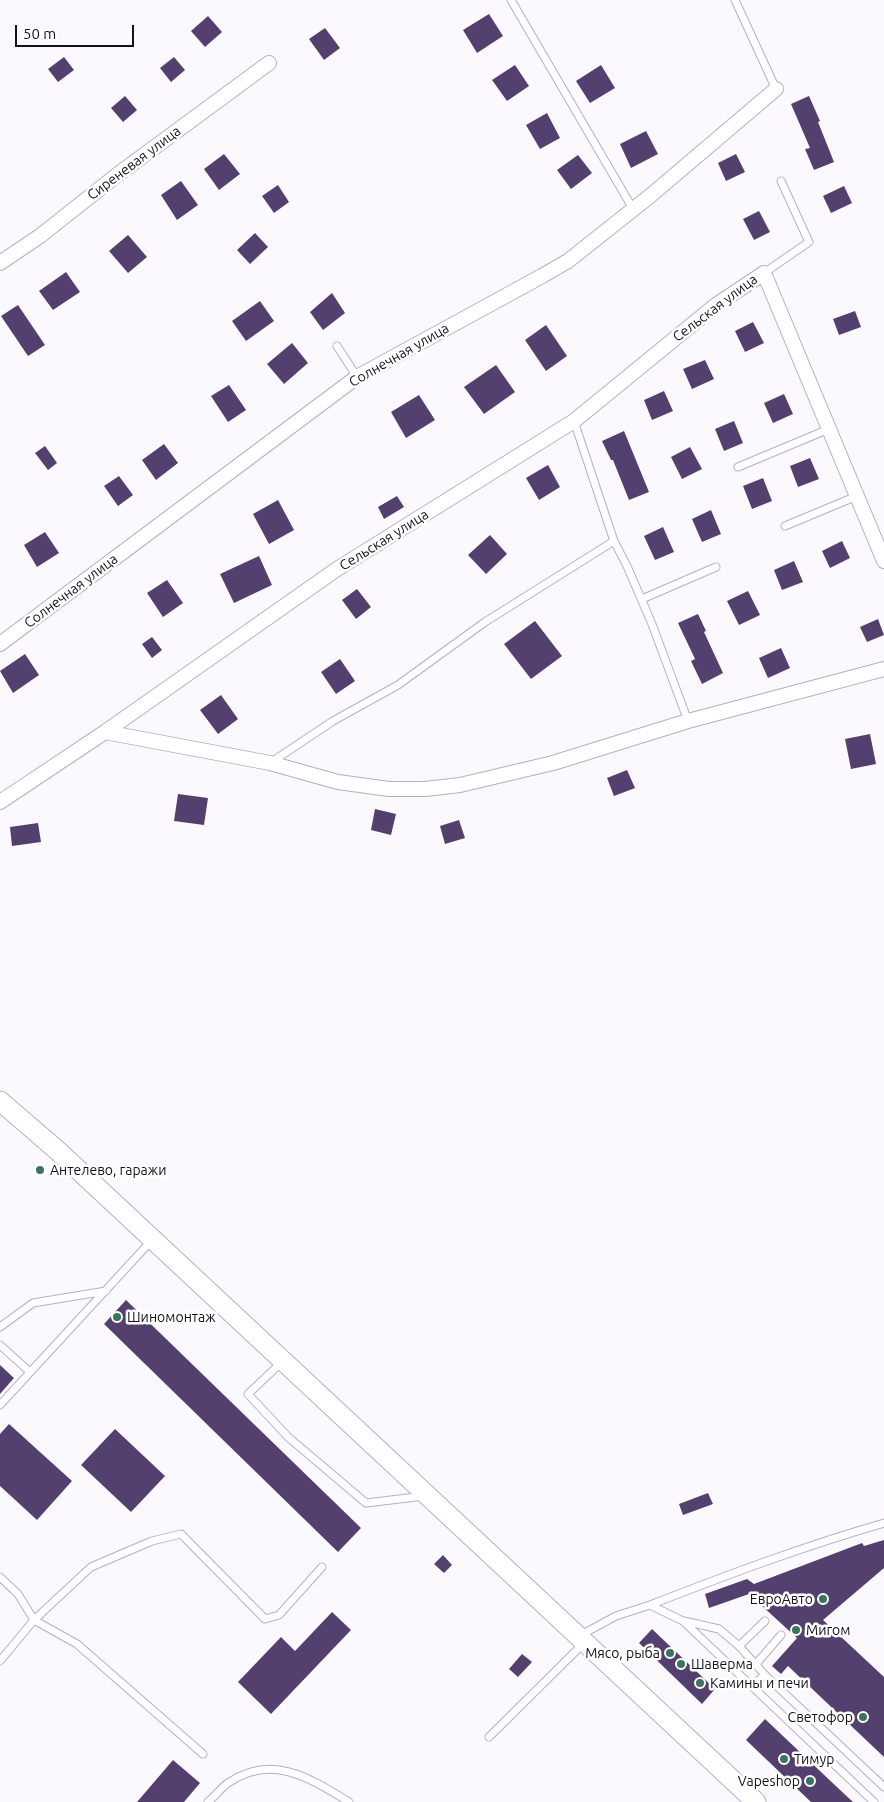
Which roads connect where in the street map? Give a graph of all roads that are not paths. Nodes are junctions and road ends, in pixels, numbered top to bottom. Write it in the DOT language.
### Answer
graph roads {
  1 [pos="511,0"];
  2 [pos="735,0"];
  3 [pos="269,63"];
  4 [pos="776,89"];
  5 [pos="781,181"];
  6 [pos="633,209"];
  7 [pos="0,264"];
  8 [pos="764,272"];
  9 [pos="337,346"];
  10 [pos="357,377"];
  11 [pos="574,421"];
  12 [pos="829,429"];
  13 [pos="738,467"];
  14 [pos="857,496"];
  15 [pos="786,526"];
  16 [pos="614,542"];
  17 [pos="884,561"];
  18 [pos="716,567"];
  19 [pos="642,599"];
  20 [pos="0,644"];
  21 [pos="884,669"];
  22 [pos="688,721"];
  23 [pos="105,732"];
  24 [pos="270,763"];
  25 [pos="0,802"];
  26 [pos="0,1101"];
  27 [pos="153,1239"];
  28 [pos="106,1291"];
  29 [pos="0,1326"];
  30 [pos="0,1345"];
  31 [pos="283,1361"];
  32 [pos="30,1372"];
  33 [pos="0,1405"];
  34 [pos="427,1496"];
  35 [pos="884,1524"];
  36 [pos="322,1567"];
  37 [pos="0,1577"];
  38 [pos="650,1605"];
  39 [pos="34,1620"];
  40 [pos="683,1621"];
  41 [pos="765,1621"];
  42 [pos="781,1635"];
  43 [pos="581,1640"];
  44 [pos="739,1646"];
  45 [pos="0,1661"];
  46 [pos="756,1664"];
  47 [pos="765,1675"];
  48 [pos="751,1686"];
  49 [pos="489,1737"];
  50 [pos="202,1754"];
  51 [pos="884,1786"];
  52 [pos="208,1802"];
  53 [pos="349,1802"];
  54 [pos="756,1802"];
  55 [pos="874,1802"];
  1 -- 6 [label="lane"];
  2 -- 4 [label="lane"];
  3 -- 7 [label="street, Сиреневая улица"];
  4 -- 6 [label="street, Солнечная улица"];
  5 -- 8 [label="lane"];
  6 -- 10 [label="street, Солнечная улица"];
  8 -- 11 [label="street, Сельская улица"];
  8 -- 12 [label="street"];
  9 -- 10 [label="lane"];
  10 -- 20 [label="street, Солнечная улица"];
  11 -- 16 [label="lane"];
  11 -- 23 [label="street, Сельская улица"];
  12 -- 13 [label="lane"];
  12 -- 14 [label="street"];
  14 -- 15 [label="lane"];
  14 -- 17 [label="street"];
  16 -- 19 [label="lane"];
  16 -- 24 [label="lane"];
  18 -- 19 [label="lane"];
  19 -- 22 [label="lane"];
  21 -- 22 [label="street"];
  22 -- 24 [label="street"];
  23 -- 24 [label="street"];
  23 -- 25 [label="street, Сельская улица"];
  26 -- 27 [label="main road"];
  27 -- 28 [label="lane"];
  27 -- 31 [label="main road"];
  28 -- 29 [label="lane"];
  28 -- 32 [label="lane"];
  30 -- 32 [label="lane"];
  31 -- 34 [label="main road"];
  31 -- 34 [label="lane"];
  32 -- 33 [label="lane"];
  34 -- 43 [label="main road"];
  35 -- 38 [label="lane"];
  36 -- 39 [label="lane"];
  37 -- 39 [label="lane"];
  38 -- 40 [label="lane"];
  38 -- 43 [label="lane"];
  39 -- 45 [label="lane"];
  39 -- 50 [label="lane"];
  40 -- 44 [label="lane"];
  40 -- 48 [label="lane"];
  41 -- 44 [label="lane"];
  42 -- 46 [label="lane"];
  43 -- 49 [label="lane"];
  43 -- 54 [label="main road"];
  44 -- 46 [label="lane"];
  46 -- 47 [label="lane"];
  47 -- 48 [label="lane"];
  47 -- 51 [label="lane"];
  48 -- 55 [label="lane"];
  52 -- 53 [label="lane"];
}
